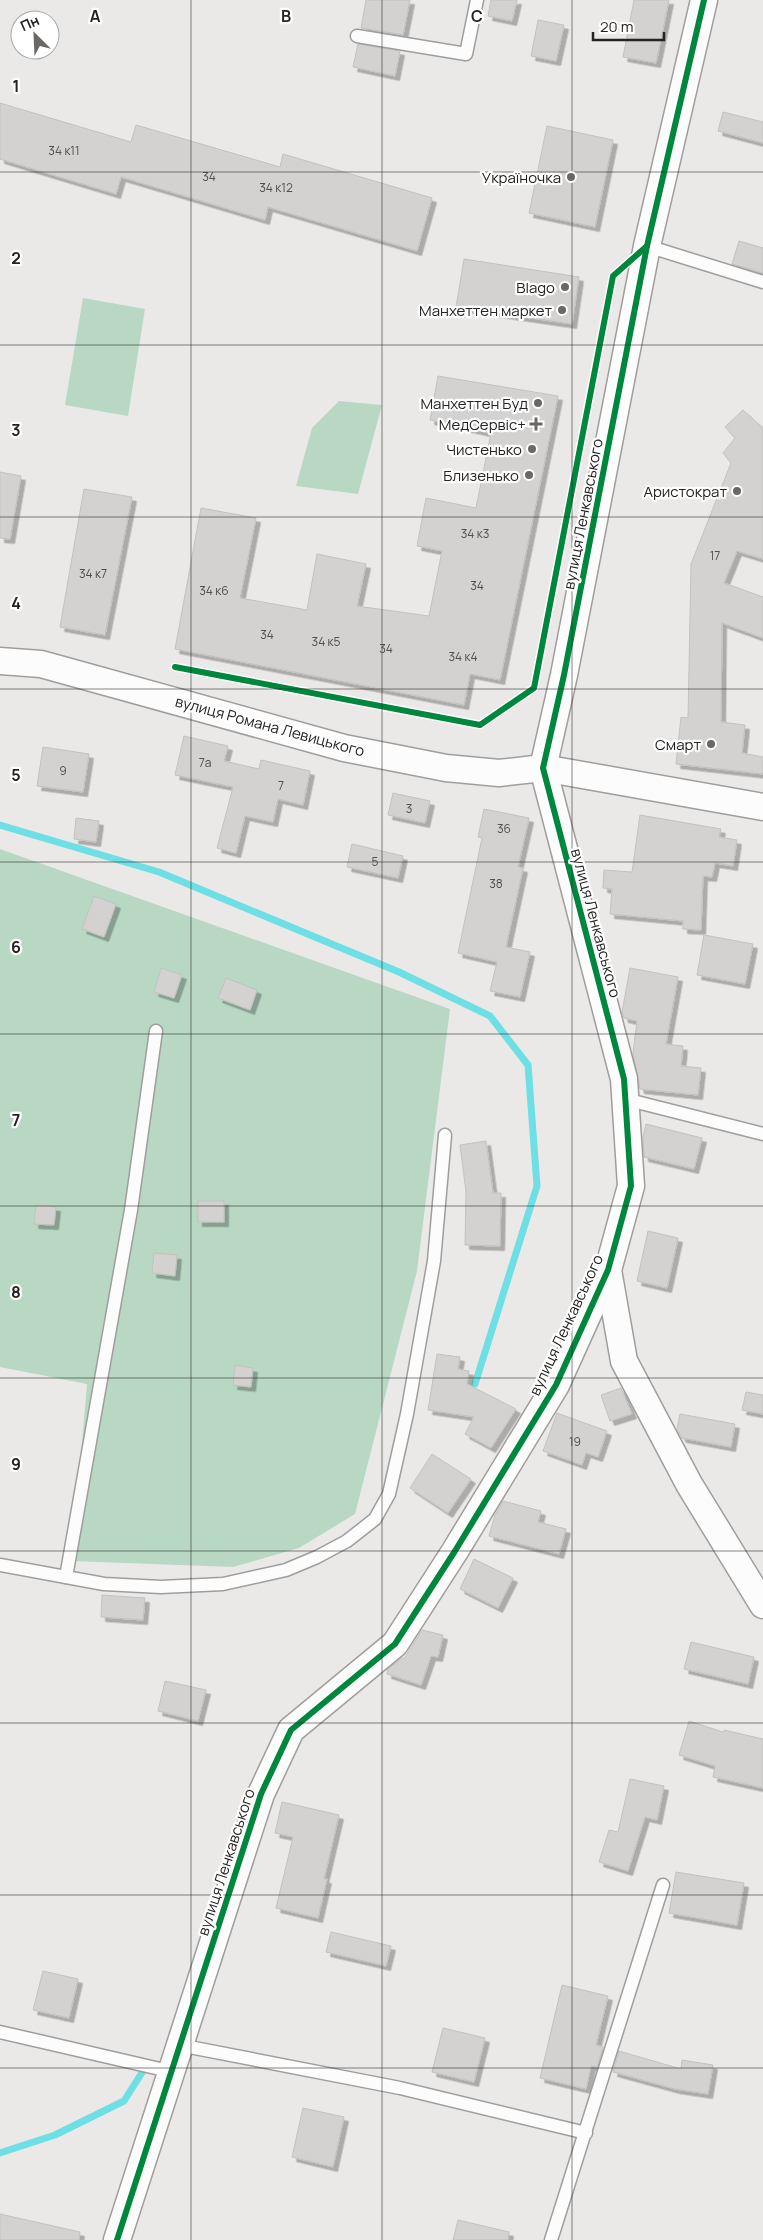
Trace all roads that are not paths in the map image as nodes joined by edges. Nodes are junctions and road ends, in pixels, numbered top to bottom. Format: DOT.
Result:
graph roads {
  1 [pos="477,0"];
  2 [pos="704,0"];
  3 [pos="357,36"];
  4 [pos="647,246"];
  5 [pos="763,282"];
  6 [pos="0,660"];
  7 [pos="543,768"];
  8 [pos="763,807"];
  9 [pos="156,1031"];
  10 [pos="625,1099"];
  11 [pos="763,1134"];
  12 [pos="446,1135"];
  13 [pos="608,1270"];
  14 [pos="0,1565"];
  15 [pos="66,1577"];
  16 [pos="763,1606"];
  17 [pos="663,1886"];
  18 [pos="0,2032"];
  19 [pos="179,2045"];
  20 [pos="173,2072"];
  21 [pos="586,2132"];
  22 [pos="117,2240"];
  23 [pos="551,2240"];
  1 -- 3 [label="lane"];
  2 -- 4 [label="street, вулиця Ленкавського"];
  4 -- 5 [label="lane"];
  4 -- 7 [label="street, вулиця Ленкавського"];
  6 -- 7 [label="street, вулиця Романа Левицького"];
  7 -- 8 [label="street, вулиця Романа Левицького"];
  7 -- 10 [label="street, вулиця Ленкавського"];
  9 -- 15 [label="lane"];
  10 -- 11 [label="lane"];
  10 -- 13 [label="street, вулиця Ленкавського"];
  12 -- 15 [label="lane"];
  13 -- 16 [label="street"];
  13 -- 19 [label="street, вулиця Ленкавського"];
  14 -- 15 [label="lane"];
  17 -- 21 [label="lane"];
  18 -- 20 [label="lane"];
  19 -- 20 [label="street, вулиця Ленкавського"];
  19 -- 21 [label="lane"];
  20 -- 22 [label="street, вулиця Ленкавського"];
  21 -- 23 [label="lane"];
}
